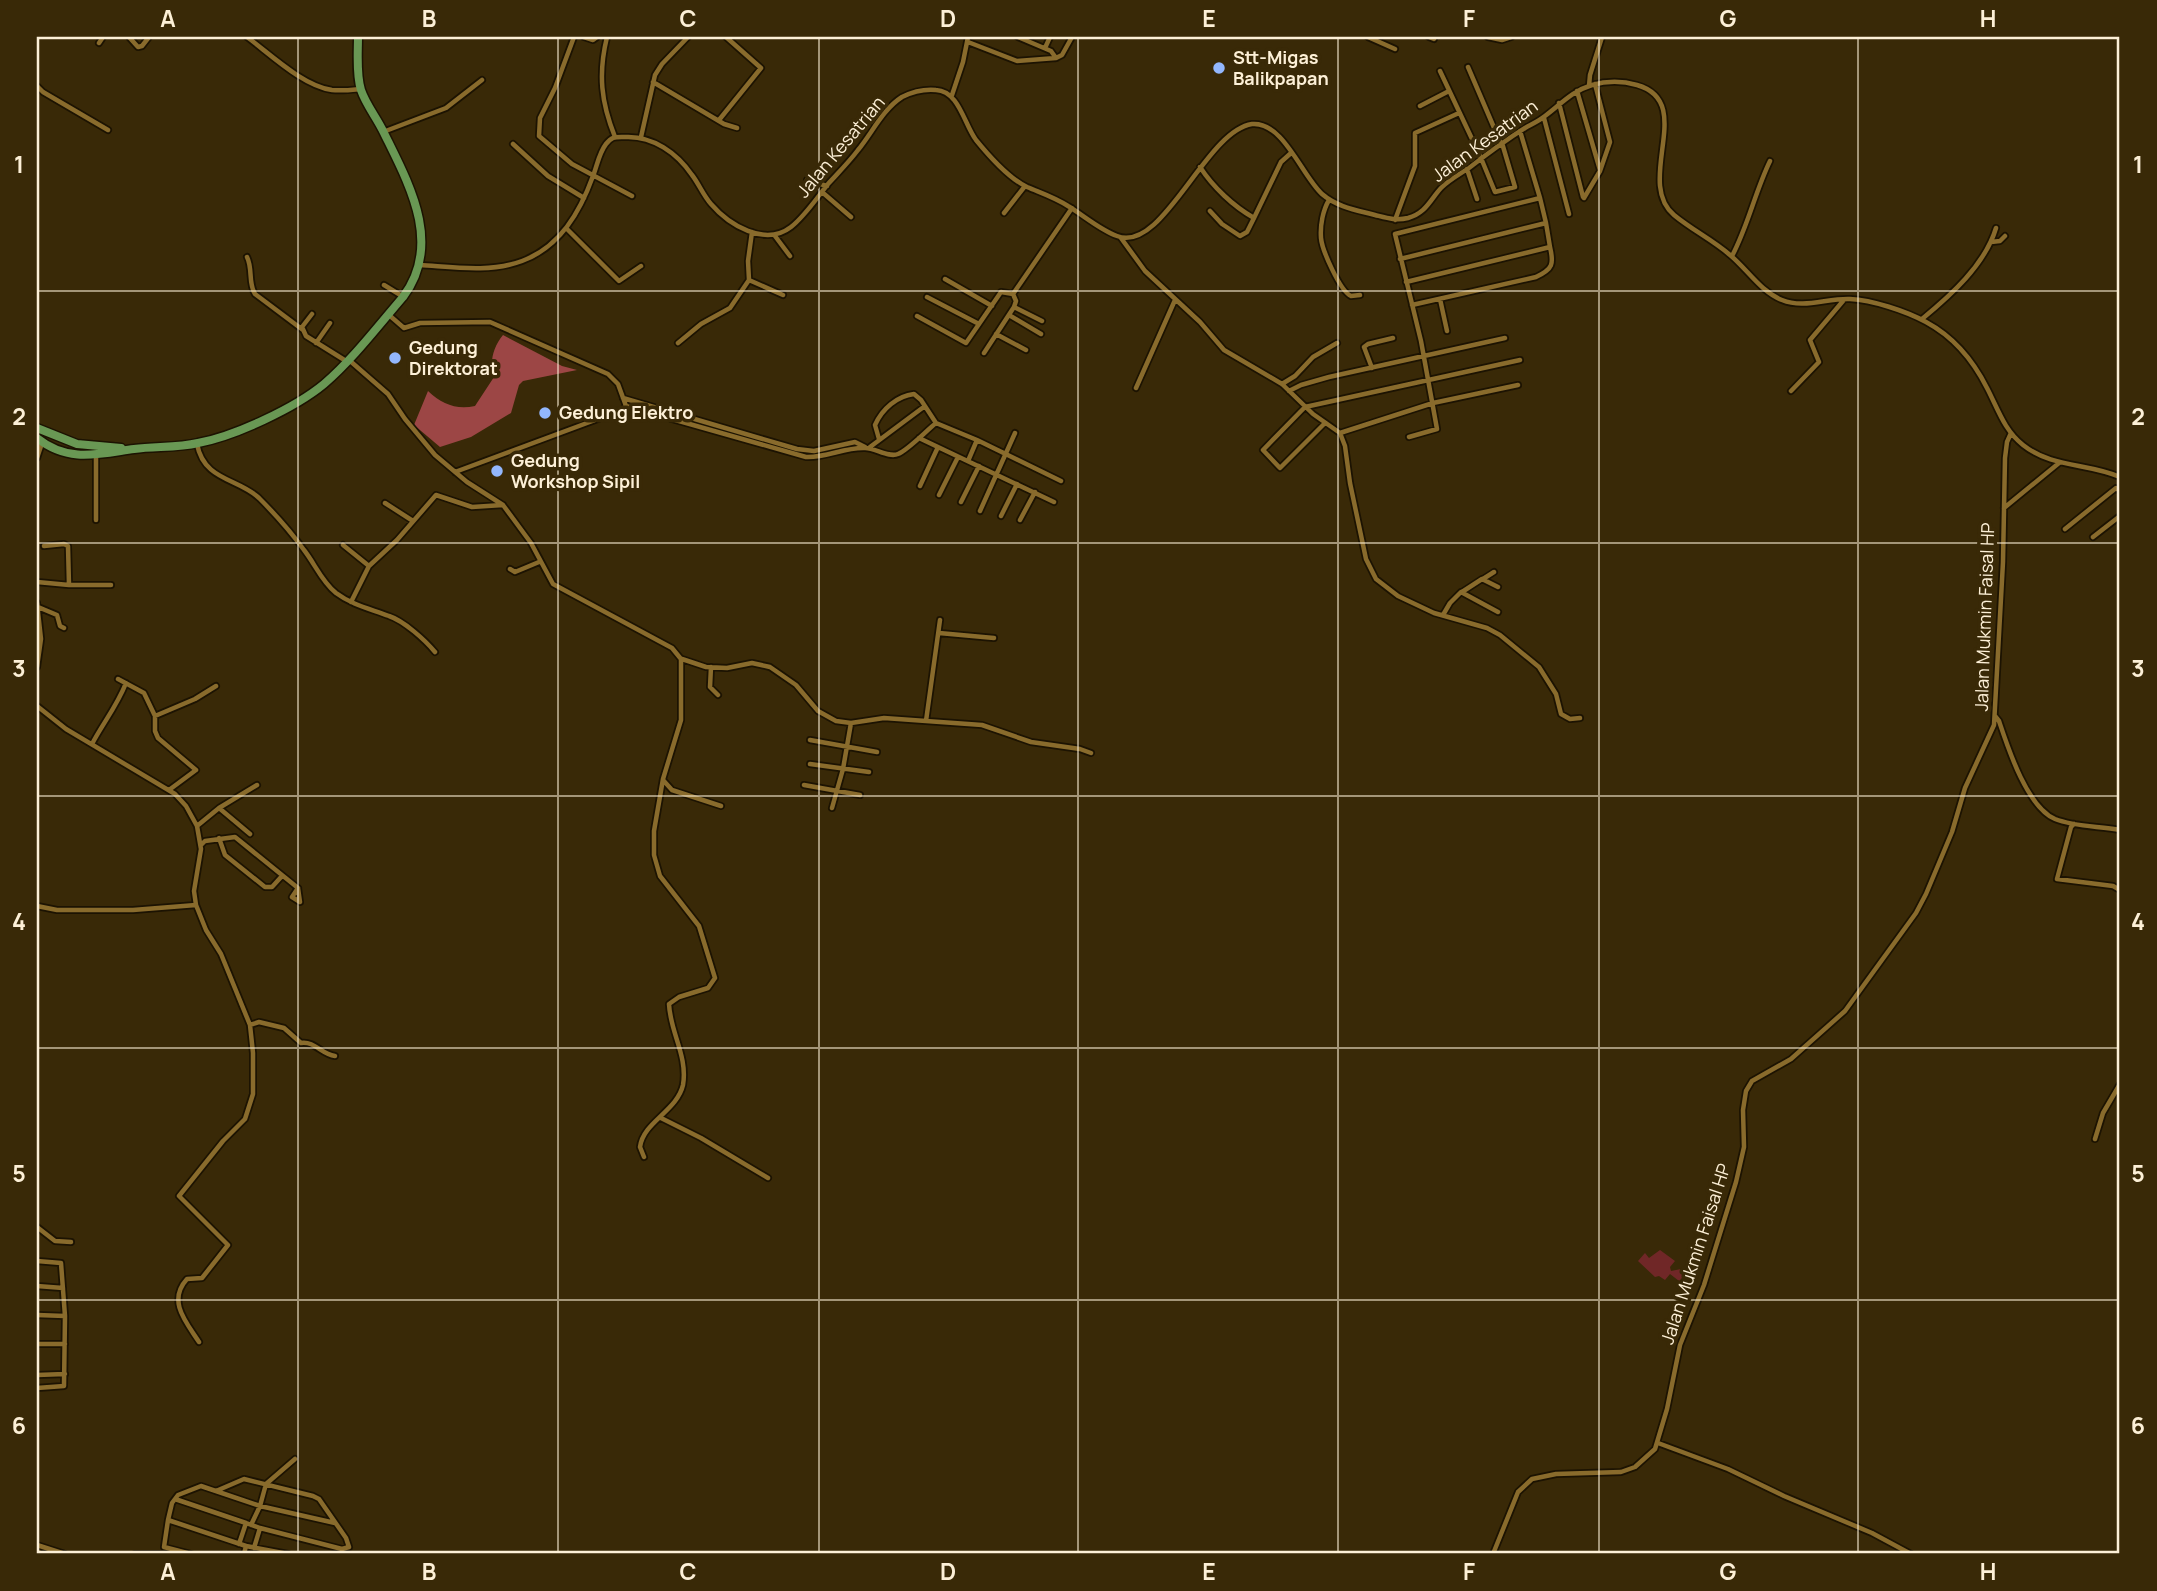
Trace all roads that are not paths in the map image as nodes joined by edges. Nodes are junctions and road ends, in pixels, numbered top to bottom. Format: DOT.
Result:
graph roads {
  1 [pos="103,37"];
  2 [pos="129,37"];
  3 [pos="149,37"];
  4 [pos="247,37"];
  5 [pos="358,37"];
  6 [pos="574,37"];
  7 [pos="584,37"];
  8 [pos="597,37"];
  9 [pos="607,37"];
  10 [pos="688,37"];
  11 [pos="726,37"];
  12 [pos="1020,37"];
  13 [pos="1049,37"];
  14 [pos="1072,37"];
  15 [pos="1368,37"];
  16 [pos="1488,37"];
  17 [pos="1511,37"];
  18 [pos="1602,37"];
  19 [pos="968,39"];
  20 [pos="99,43"];
  21 [pos="1045,48"];
  22 [pos="1395,48"];
  23 [pos="1056,58"];
  24 [pos="1468,68"];
  25 [pos="1440,71"];
  26 [pos="482,80"];
  27 [pos="653,82"];
  28 [pos="1595,84"];
  29 [pos="37,86"];
  30 [pos="1589,86"];
  31 [pos="360,89"];
  32 [pos="1449,91"];
  33 [pos="1577,91"];
  34 [pos="952,95"];
  35 [pos="1559,103"];
  36 [pos="1420,107"];
  37 [pos="1459,113"];
  38 [pos="1544,118"];
  39 [pos="719,120"];
  40 [pos="737,128"];
  41 [pos="108,130"];
  42 [pos="1521,131"];
  43 [pos="383,132"];
  44 [pos="615,137"];
  45 [pos="641,137"];
  46 [pos="1502,143"];
  47 [pos="513,144"];
  48 [pos="1292,153"];
  49 [pos="1481,158"];
  50 [pos="1770,161"];
  51 [pos="1200,167"];
  52 [pos="1467,169"];
  53 [pos="1600,171"];
  54 [pos="593,177"];
  55 [pos="807,180"];
  56 [pos="827,186"];
  57 [pos="1025,186"];
  58 [pos="822,192"];
  59 [pos="632,196"];
  60 [pos="584,198"];
  61 [pos="1540,198"];
  62 [pos="1477,199"];
  63 [pos="1329,200"];
  64 [pos="1072,208"];
  65 [pos="1210,211"];
  66 [pos="1004,213"];
  67 [pos="1569,214"];
  68 [pos="851,217"];
  69 [pos="1254,218"];
  70 [pos="1395,220"];
  71 [pos="1546,223"];
  72 [pos="1996,228"];
  73 [pos="567,229"];
  74 [pos="752,232"];
  75 [pos="775,236"];
  76 [pos="2005,236"];
  77 [pos="1120,237"];
  78 [pos="1992,242"];
  79 [pos="1550,247"];
  80 [pos="790,256"];
  81 [pos="1732,256"];
  82 [pos="247,257"];
  83 [pos="1400,259"];
  84 [pos="420,265"];
  85 [pos="640,266"];
  86 [pos="945,279"];
  87 [pos="749,280"];
  88 [pos="1406,282"];
  89 [pos="384,285"];
  90 [pos="1013,294"];
  91 [pos="783,295"];
  92 [pos="1360,295"];
  93 [pos="403,297"];
  94 [pos="927,297"];
  95 [pos="1440,299"];
  96 [pos="1175,300"];
  97 [pos="1843,300"];
  98 [pos="1412,305"];
  99 [pos="992,306"];
  100 [pos="1014,307"];
  101 [pos="312,314"];
  102 [pos="388,315"];
  103 [pos="1009,315"];
  104 [pos="918,316"];
  105 [pos="1922,319"];
  106 [pos="1042,321"];
  107 [pos="330,323"];
  108 [pos="979,324"];
  109 [pos="303,330"];
  110 [pos="1447,331"];
  111 [pos="996,334"];
  112 [pos="1041,334"];
  113 [pos="1394,338"];
  114 [pos="1505,338"];
  115 [pos="316,343"];
  116 [pos="678,343"];
  117 [pos="1337,343"];
  118 [pos="1026,351"];
  119 [pos="984,353"];
  120 [pos="1424,357"];
  121 [pos="348,360"];
  122 [pos="1520,360"];
  123 [pos="1372,368"];
  124 [pos="1428,379"];
  125 [pos="1282,384"];
  126 [pos="1518,385"];
  127 [pos="1136,388"];
  128 [pos="1289,391"];
  129 [pos="1791,391"];
  130 [pos="623,398"];
  131 [pos="1433,403"];
  132 [pos="626,406"];
  133 [pos="925,406"];
  134 [pos="1305,407"];
  135 [pos="936,423"];
  136 [pos="1325,423"];
  137 [pos="37,428"];
  138 [pos="1015,433"];
  139 [pos="1340,433"];
  140 [pos="2011,433"];
  141 [pos="918,437"];
  142 [pos="1409,437"];
  143 [pos="879,439"];
  144 [pos="40,440"];
  145 [pos="977,440"];
  146 [pos="197,443"];
  147 [pos="938,447"];
  148 [pos="868,448"];
  149 [pos="135,449"];
  150 [pos="1005,454"];
  151 [pos="96,456"];
  152 [pos="958,457"];
  153 [pos="37,458"];
  154 [pos="968,461"];
  155 [pos="2059,463"];
  156 [pos="979,466"];
  157 [pos="455,472"];
  158 [pos="997,474"];
  159 [pos="2120,477"];
  160 [pos="1060,481"];
  161 [pos="1017,484"];
  162 [pos="920,486"];
  163 [pos="2120,491"];
  164 [pos="1035,492"];
  165 [pos="939,495"];
  166 [pos="961,502"];
  167 [pos="1054,502"];
  168 [pos="385,503"];
  169 [pos="503,505"];
  170 [pos="2003,509"];
  171 [pos="980,511"];
  172 [pos="1001,516"];
  173 [pos="2120,516"];
  174 [pos="96,520"];
  175 [pos="1020,520"];
  176 [pos="413,521"];
  177 [pos="2065,529"];
  178 [pos="2093,537"];
  179 [pos="343,545"];
  180 [pos="44,546"];
  181 [pos="539,562"];
  182 [pos="369,566"];
  183 [pos="510,569"];
  184 [pos="1494,572"];
  185 [pos="1482,579"];
  186 [pos="37,582"];
  187 [pos="69,585"];
  188 [pos="111,585"];
  189 [pos="1498,587"];
  190 [pos="1461,592"];
  191 [pos="351,603"];
  192 [pos="37,605"];
  193 [pos="1497,612"];
  194 [pos="1443,615"];
  195 [pos="940,620"];
  196 [pos="64,628"];
  197 [pos="939,632"];
  198 [pos="994,638"];
  199 [pos="435,652"];
  200 [pos="681,659"];
  201 [pos="37,667"];
  202 [pos="711,667"];
  203 [pos="118,679"];
  204 [pos="126,683"];
  205 [pos="216,685"];
  206 [pos="718,695"];
  207 [pos="37,706"];
  208 [pos="1994,715"];
  209 [pos="155,716"];
  210 [pos="1580,718"];
  211 [pos="926,721"];
  212 [pos="851,723"];
  213 [pos="810,740"];
  214 [pos="92,744"];
  215 [pos="847,747"];
  216 [pos="877,752"];
  217 [pos="1091,753"];
  218 [pos="810,764"];
  219 [pos="844,769"];
  220 [pos="869,772"];
  221 [pos="663,779"];
  222 [pos="257,785"];
  223 [pos="804,785"];
  224 [pos="169,790"];
  225 [pos="839,790"];
  226 [pos="860,794"];
  227 [pos="721,806"];
  228 [pos="219,808"];
  229 [pos="832,808"];
  230 [pos="2075,824"];
  231 [pos="197,826"];
  232 [pos="2120,830"];
  233 [pos="250,834"];
  234 [pos="219,838"];
  235 [pos="201,845"];
  236 [pos="282,876"];
  237 [pos="298,888"];
  238 [pos="2120,890"];
  239 [pos="196,905"];
  240 [pos="37,906"];
  241 [pos="250,1025"];
  242 [pos="335,1056"];
  243 [pos="2120,1084"];
  244 [pos="661,1118"];
  245 [pos="2095,1139"];
  246 [pos="644,1157"];
  247 [pos="768,1178"];
  248 [pos="37,1227"];
  249 [pos="71,1242"];
  250 [pos="37,1261"];
  251 [pos="37,1286"];
  252 [pos="63,1288"];
  253 [pos="37,1315"];
  254 [pos="65,1316"];
  255 [pos="199,1342"];
  256 [pos="37,1344"];
  257 [pos="65,1344"];
  258 [pos="65,1374"];
  259 [pos="37,1375"];
  260 [pos="37,1388"];
  261 [pos="1658,1443"];
  262 [pos="296,1459"];
  263 [pos="265,1484"];
  264 [pos="216,1491"];
  265 [pos="174,1499"];
  266 [pos="260,1506"];
  267 [pos="168,1520"];
  268 [pos="335,1522"];
  269 [pos="248,1524"];
  270 [pos="260,1528"];
  271 [pos="239,1544"];
  272 [pos="37,1545"];
  273 [pos="246,1546"];
  274 [pos="254,1548"];
  275 [pos="37,1552"];
  276 [pos="43,1554"];
  277 [pos="65,1554"];
  278 [pos="135,1554"];
  279 [pos="161,1554"];
  280 [pos="191,1554"];
  281 [pos="244,1554"];
  282 [pos="288,1554"];
  283 [pos="1493,1554"];
  284 [pos="1911,1554"];
  1 -- 20 [label="street"];
  2 -- 3 [label="street"];
  4 -- 31 [label="street"];
  5 -- 31 [label="highway"];
  6 -- 54 [label="street"];
  7 -- 8 [label="street"];
  9 -- 44 [label="street"];
  10 -- 27 [label="street"];
  11 -- 39 [label="street"];
  12 -- 21 [label="street"];
  13 -- 21 [label="street"];
  14 -- 23 [label="street"];
  15 -- 22 [label="street"];
  16 -- 17 [label="street"];
  18 -- 30 [label="street"];
  19 -- 23 [label="street"];
  19 -- 34 [label="street"];
  21 -- 23 [label="street"];
  24 -- 46 [label="street"];
  25 -- 32 [label="street"];
  26 -- 43 [label="street"];
  27 -- 39 [label="street"];
  27 -- 45 [label="street"];
  28 -- 30 [label="street, Jalan Kesatrian"];
  28 -- 53 [label="street"];
  28 -- 81 [label="street, Jalan Kesatrian"];
  29 -- 41 [label="street"];
  30 -- 33 [label="street, Jalan Kesatrian"];
  31 -- 43 [label="highway"];
  32 -- 36 [label="street"];
  32 -- 37 [label="street"];
  33 -- 35 [label="street, Jalan Kesatrian"];
  33 -- 53 [label="street"];
  34 -- 56 [label="street, Jalan Kesatrian"];
  34 -- 57 [label="street"];
  35 -- 38 [label="street, Jalan Kesatrian"];
  35 -- 53 [label="street"];
  37 -- 49 [label="street"];
  37 -- 70 [label="street"];
  38 -- 42 [label="street, Jalan Kesatrian"];
  38 -- 67 [label="street"];
  39 -- 40 [label="street"];
  42 -- 46 [label="street, Jalan Kesatrian"];
  42 -- 61 [label="street"];
  43 -- 84 [label="highway"];
  44 -- 45 [label="street"];
  44 -- 54 [label="street"];
  45 -- 74 [label="street"];
  46 -- 49 [label="street, Jalan Kesatrian"];
  46 -- 49 [label="street"];
  47 -- 60 [label="street"];
  48 -- 51 [label="street"];
  48 -- 63 [label="street"];
  48 -- 69 [label="street"];
  49 -- 52 [label="street, Jalan Kesatrian"];
  50 -- 81 [label="street"];
  51 -- 69 [label="street"];
  51 -- 77 [label="street"];
  52 -- 62 [label="street"];
  52 -- 70 [label="street, Jalan Kesatrian"];
  54 -- 59 [label="street"];
  54 -- 60 [label="street"];
  55 -- 56 [label="street"];
  56 -- 58 [label="street, Jalan Kesatrian"];
  57 -- 64 [label="street"];
  57 -- 66 [label="street"];
  58 -- 68 [label="street"];
  58 -- 75 [label="street, Jalan Kesatrian"];
  60 -- 73 [label="street"];
  61 -- 71 [label="street"];
  61 -- 83 [label="street"];
  63 -- 70 [label="street"];
  63 -- 92 [label="street"];
  64 -- 77 [label="street"];
  64 -- 90 [label="street"];
  65 -- 69 [label="street"];
  71 -- 79 [label="street"];
  71 -- 83 [label="street"];
  72 -- 78 [label="street"];
  73 -- 84 [label="street"];
  73 -- 85 [label="street"];
  74 -- 75 [label="street"];
  74 -- 87 [label="street"];
  75 -- 80 [label="street"];
  76 -- 78 [label="street"];
  77 -- 96 [label="street"];
  78 -- 105 [label="street"];
  79 -- 88 [label="street"];
  79 -- 95 [label="street"];
  81 -- 97 [label="street, Jalan Kesatrian"];
  82 -- 109 [label="street"];
  83 -- 88 [label="street"];
  84 -- 93 [label="highway"];
  86 -- 99 [label="street"];
  87 -- 91 [label="street"];
  87 -- 116 [label="street"];
  88 -- 98 [label="street"];
  89 -- 93 [label="street"];
  90 -- 99 [label="street"];
  90 -- 100 [label="street"];
  93 -- 102 [label="highway"];
  94 -- 108 [label="street"];
  95 -- 98 [label="street"];
  95 -- 110 [label="street"];
  96 -- 125 [label="street"];
  96 -- 127 [label="street"];
  97 -- 105 [label="street, Jalan Kesatrian"];
  97 -- 129 [label="street"];
  98 -- 120 [label="street"];
  99 -- 108 [label="street"];
  100 -- 103 [label="street"];
  100 -- 106 [label="street"];
  101 -- 109 [label="street"];
  102 -- 121 [label="highway"];
  102 -- 130 [label="street"];
  103 -- 111 [label="street"];
  103 -- 112 [label="street"];
  104 -- 108 [label="street"];
  105 -- 140 [label="street, Jalan Kesatrian"];
  107 -- 115 [label="street"];
  109 -- 115 [label="street"];
  111 -- 118 [label="street"];
  111 -- 119 [label="street"];
  113 -- 123 [label="street"];
  114 -- 120 [label="street"];
  115 -- 121 [label="street"];
  117 -- 125 [label="street"];
  120 -- 123 [label="street"];
  120 -- 124 [label="street"];
  121 -- 146 [label="highway"];
  121 -- 157 [label="street"];
  122 -- 124 [label="street"];
  123 -- 128 [label="street"];
  124 -- 131 [label="street"];
  124 -- 134 [label="street"];
  125 -- 128 [label="street"];
  126 -- 131 [label="street"];
  128 -- 134 [label="street"];
  130 -- 132 [label="street"];
  130 -- 148 [label="street"];
  131 -- 139 [label="street"];
  131 -- 142 [label="street"];
  132 -- 148 [label="street"];
  132 -- 157 [label="street"];
  133 -- 135 [label="street"];
  133 -- 143 [label="street"];
  133 -- 143 [label="street"];
  134 -- 136 [label="street"];
  134 -- 136 [label="street"];
  135 -- 141 [label="street"];
  135 -- 145 [label="street"];
  136 -- 139 [label="street"];
  137 -- 149 [label="highway"];
  138 -- 150 [label="street"];
  139 -- 194 [label="street"];
  140 -- 155 [label="street"];
  140 -- 170 [label="street, Jalan Mukmin Faisal HP"];
  141 -- 147 [label="street"];
  141 -- 148 [label="street"];
  143 -- 148 [label="street"];
  144 -- 151 [label="highway"];
  144 -- 153 [label="street"];
  145 -- 150 [label="street"];
  145 -- 154 [label="street"];
  146 -- 149 [label="highway"];
  146 -- 191 [label="street"];
  147 -- 152 [label="street"];
  147 -- 162 [label="street"];
  149 -- 151 [label="highway"];
  150 -- 158 [label="street"];
  150 -- 160 [label="street"];
  151 -- 174 [label="street"];
  152 -- 154 [label="street"];
  152 -- 165 [label="street"];
  154 -- 156 [label="street"];
  155 -- 159 [label="street"];
  155 -- 170 [label="street"];
  156 -- 158 [label="street"];
  156 -- 166 [label="street"];
  157 -- 169 [label="street"];
  158 -- 161 [label="street"];
  158 -- 171 [label="street"];
  161 -- 164 [label="street"];
  161 -- 172 [label="street"];
  163 -- 177 [label="street"];
  164 -- 167 [label="street"];
  164 -- 175 [label="street"];
  168 -- 176 [label="street"];
  169 -- 176 [label="street"];
  169 -- 181 [label="street"];
  170 -- 208 [label="street, Jalan Mukmin Faisal HP"];
  173 -- 178 [label="street"];
  176 -- 182 [label="street"];
  179 -- 182 [label="street"];
  180 -- 187 [label="street"];
  181 -- 183 [label="street"];
  181 -- 200 [label="street"];
  182 -- 191 [label="street"];
  184 -- 185 [label="street"];
  185 -- 189 [label="street"];
  185 -- 190 [label="street"];
  186 -- 187 [label="street"];
  187 -- 188 [label="street"];
  190 -- 193 [label="street"];
  190 -- 194 [label="street"];
  191 -- 199 [label="street"];
  192 -- 196 [label="street"];
  192 -- 201 [label="street"];
  194 -- 210 [label="street"];
  195 -- 197 [label="street"];
  197 -- 198 [label="street"];
  197 -- 211 [label="street"];
  200 -- 202 [label="street"];
  200 -- 221 [label="street"];
  202 -- 206 [label="street"];
  202 -- 212 [label="street"];
  203 -- 204 [label="street"];
  204 -- 209 [label="street"];
  204 -- 214 [label="street"];
  205 -- 209 [label="street"];
  207 -- 214 [label="street"];
  208 -- 230 [label="street"];
  208 -- 261 [label="street, Jalan Mukmin Faisal HP"];
  209 -- 224 [label="street"];
  211 -- 212 [label="street"];
  211 -- 217 [label="street"];
  212 -- 215 [label="street"];
  213 -- 215 [label="street"];
  214 -- 224 [label="street"];
  215 -- 216 [label="street"];
  215 -- 219 [label="street"];
  218 -- 219 [label="street"];
  219 -- 220 [label="street"];
  219 -- 225 [label="street"];
  221 -- 227 [label="street"];
  221 -- 244 [label="street"];
  222 -- 228 [label="street"];
  223 -- 225 [label="street"];
  224 -- 231 [label="street"];
  225 -- 226 [label="street"];
  225 -- 229 [label="street"];
  228 -- 231 [label="street"];
  228 -- 233 [label="street"];
  230 -- 232 [label="street"];
  230 -- 238 [label="street"];
  231 -- 235 [label="street"];
  234 -- 235 [label="street"];
  234 -- 236 [label="street"];
  234 -- 236 [label="street"];
  235 -- 239 [label="street"];
  236 -- 237 [label="street"];
  239 -- 240 [label="street"];
  239 -- 241 [label="street"];
  241 -- 242 [label="street"];
  241 -- 255 [label="street"];
  243 -- 245 [label="street"];
  244 -- 246 [label="street"];
  244 -- 247 [label="street"];
  248 -- 249 [label="street"];
  250 -- 252 [label="street"];
  251 -- 252 [label="street"];
  252 -- 254 [label="street"];
  253 -- 254 [label="street"];
  254 -- 257 [label="street"];
  256 -- 257 [label="street"];
  257 -- 258 [label="street"];
  258 -- 259 [label="street"];
  258 -- 260 [label="street"];
  261 -- 283 [label="street"];
  261 -- 284 [label="street"];
  262 -- 263 [label="street"];
  263 -- 264 [label="street"];
  263 -- 266 [label="street"];
  263 -- 268 [label="street"];
  264 -- 265 [label="street"];
  264 -- 266 [label="street"];
  265 -- 267 [label="street"];
  265 -- 269 [label="street"];
  266 -- 268 [label="street"];
  266 -- 269 [label="street"];
  267 -- 271 [label="street"];
  267 -- 280 [label="street"];
  268 -- 270 [label="street"];
  269 -- 270 [label="street"];
  269 -- 271 [label="street"];
  270 -- 274 [label="street"];
  271 -- 273 [label="street"];
  272 -- 277 [label="street"];
  273 -- 274 [label="street"];
  273 -- 281 [label="street"];
  274 -- 282 [label="street"];
  275 -- 276 [label="street"];
  278 -- 279 [label="street"];
}
